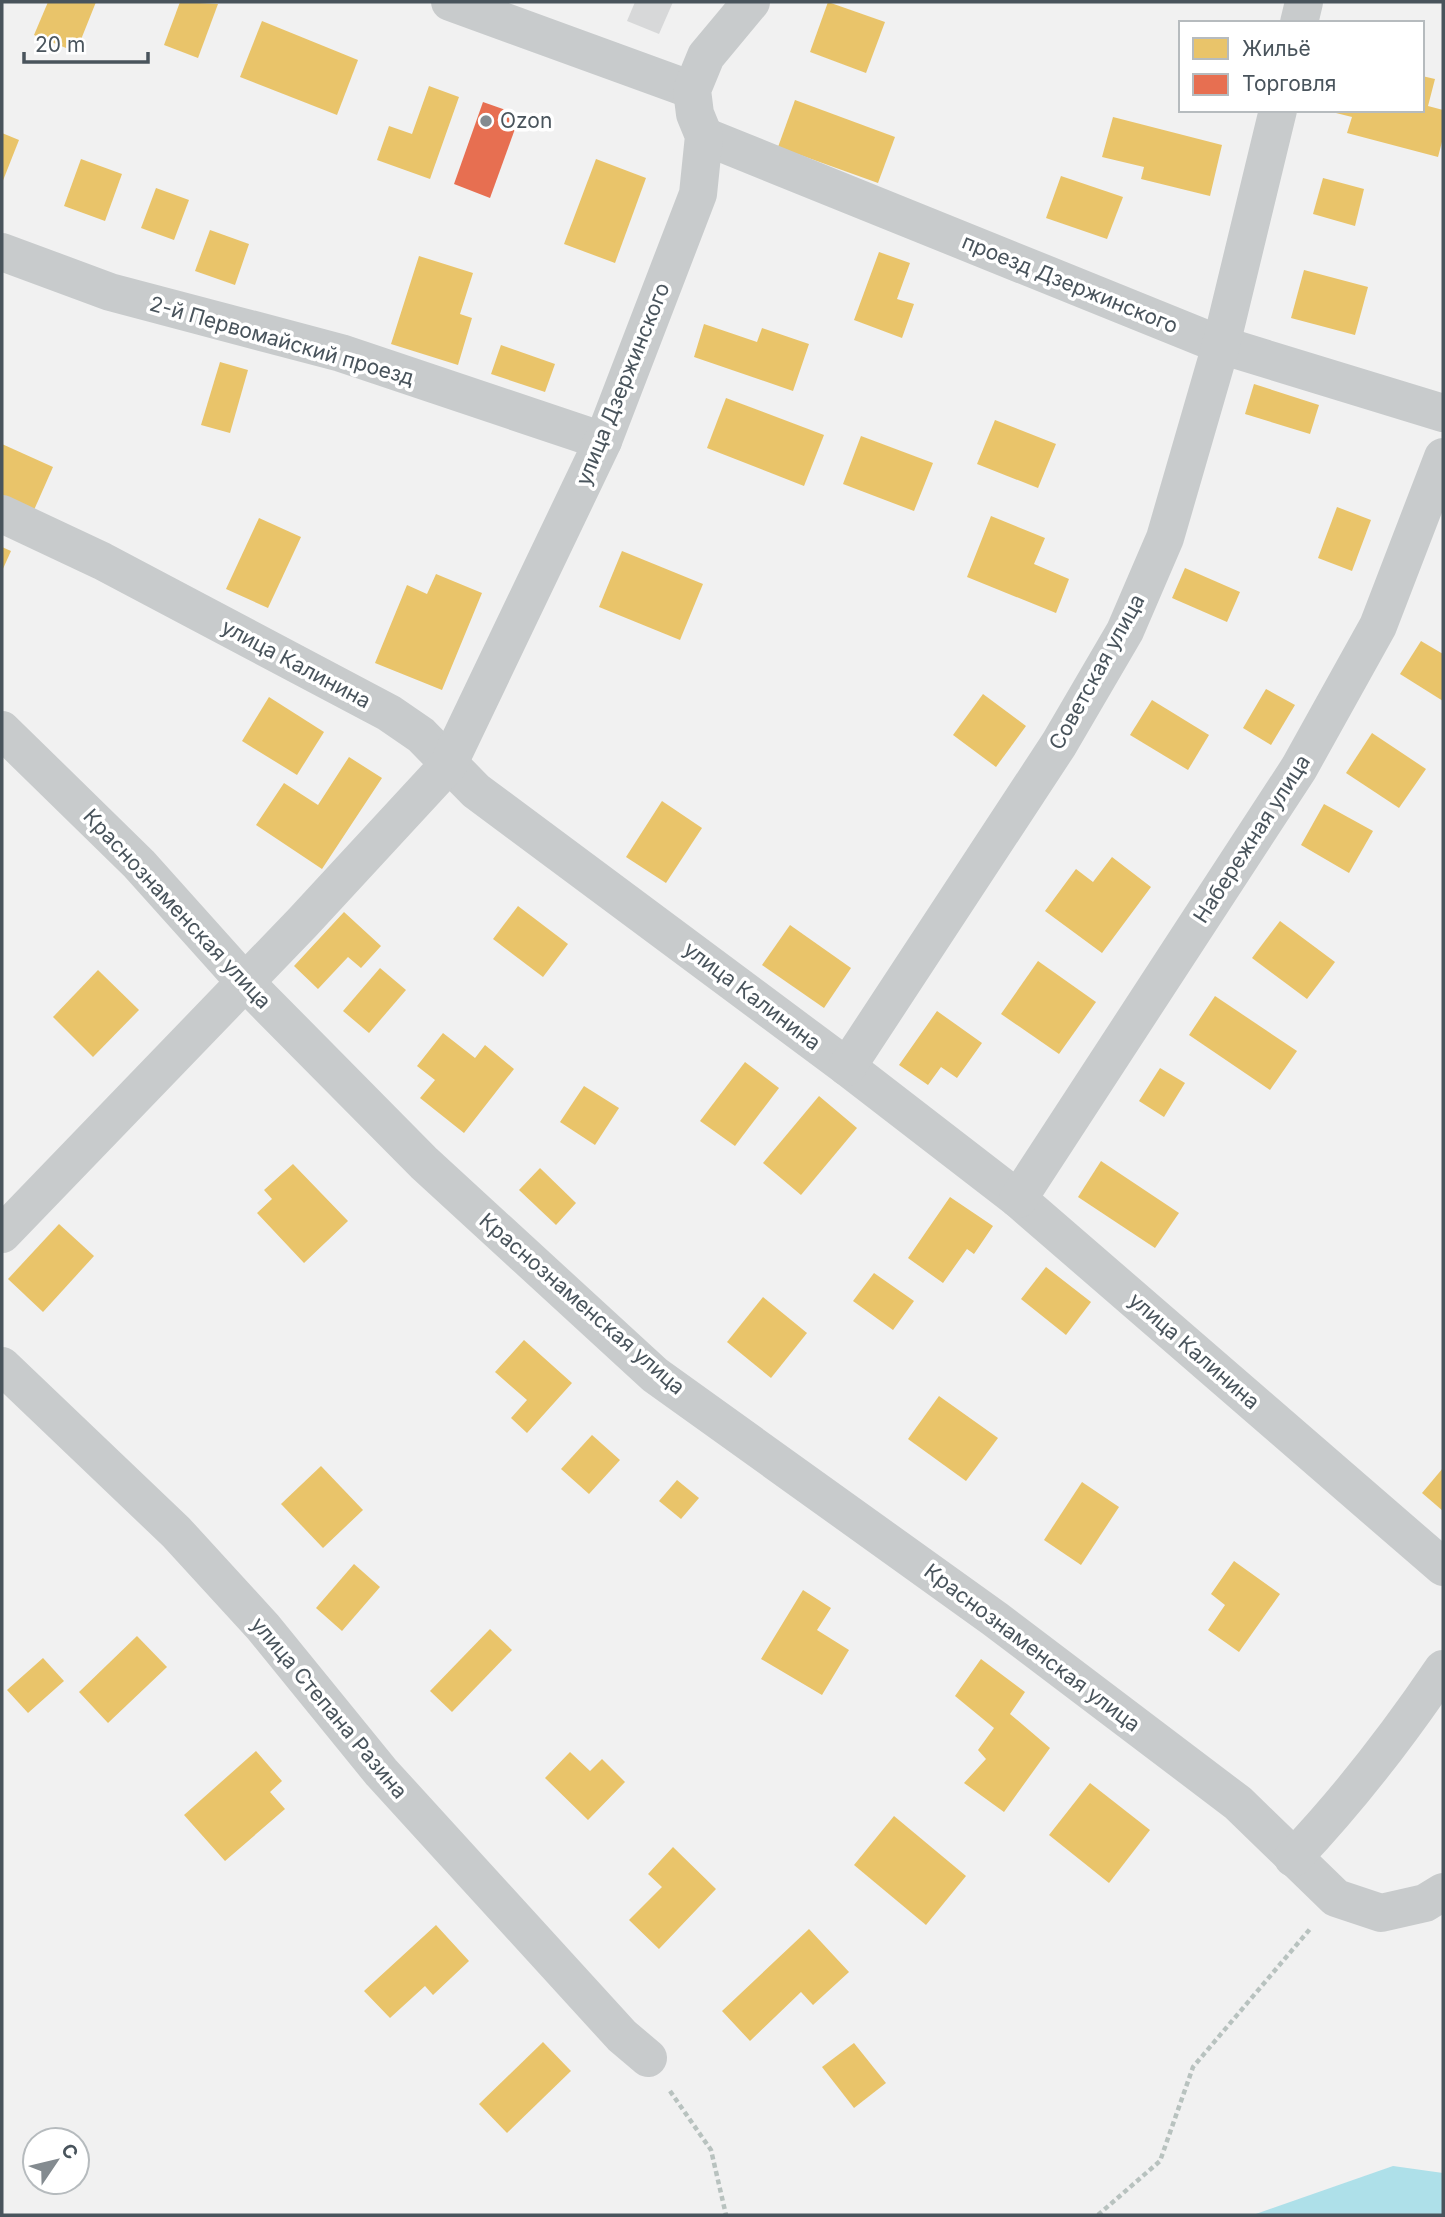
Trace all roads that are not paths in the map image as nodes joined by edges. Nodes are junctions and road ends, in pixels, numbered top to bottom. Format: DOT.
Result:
graph roads {
  1 [pos="450,2"];
  2 [pos="751,2"];
  3 [pos="1304,2"];
  4 [pos="1299,21"];
  5 [pos="692,90"];
  6 [pos="1278,112"];
  7 [pos="704,136"];
  8 [pos="2,252"];
  9 [pos="1221,345"];
  10 [pos="1443,413"];
  11 [pos="603,441"];
  12 [pos="1443,457"];
  13 [pos="2,514"];
  14 [pos="2,730"];
  15 [pos="449,765"];
  16 [pos="244,981"];
  17 [pos="847,1067"];
  18 [pos="1018,1199"];
  19 [pos="2,1234"];
  20 [pos="2,1366"];
  21 [pos="1443,1567"];
  22 [pos="1443,1669"];
  23 [pos="1293,1858"];
  24 [pos="1443,1892"];
  25 [pos="648,2058"];
  1 -- 5 [label="street"];
  2 -- 5 [label="street"];
  3 -- 4 [label="street"];
  5 -- 7 [label="street, улица Дзержинского"];
  6 -- 9 [label="street, Советская улица"];
  7 -- 9 [label="street, проезд Дзержинского"];
  7 -- 11 [label="street, улица Дзержинского"];
  8 -- 11 [label="street, 2-й Первомайский проезд"];
  9 -- 10 [label="street, проезд Дзержинского"];
  9 -- 17 [label="street, Советская улица"];
  11 -- 15 [label="street, улица Дзержинского"];
  12 -- 18 [label="street, Набережная улица"];
  13 -- 15 [label="street, улица Калинина"];
  14 -- 16 [label="street, Краснознаменская улица"];
  15 -- 16 [label="street, улица Дзержинского"];
  15 -- 17 [label="street, улица Калинина"];
  16 -- 19 [label="street, улица Дзержинского"];
  16 -- 23 [label="street, Краснознаменская улица"];
  17 -- 18 [label="street, улица Калинина"];
  18 -- 21 [label="street, улица Калинина"];
  20 -- 25 [label="street, улица Степана Разина"];
  22 -- 23 [label="street"];
  23 -- 24 [label="street, Краснознаменская улица"];
}
